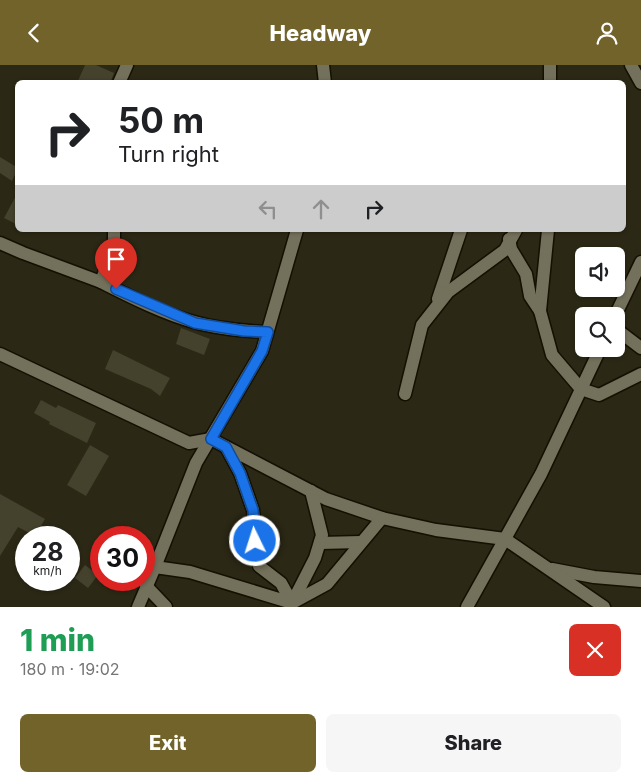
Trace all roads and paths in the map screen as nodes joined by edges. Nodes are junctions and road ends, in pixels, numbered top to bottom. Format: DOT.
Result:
graph roads {
  1 [pos="127,65"];
  2 [pos="323,65"];
  3 [pos="550,65"];
  4 [pos="631,65"];
  5 [pos="120,80"];
  6 [pos="326,80"];
  7 [pos="550,80"];
  8 [pos="641,83"];
  9 [pos="114,232"];
  10 [pos="296,232"];
  11 [pos="460,232"];
  12 [pos="548,232"];
  13 [pos="508,236"];
  14 [pos="0,243"];
  15 [pos="641,262"];
  16 [pos="101,283"];
  17 [pos="619,307"];
  18 [pos="434,310"];
  19 [pos="540,311"];
  20 [pos="268,332"];
  21 [pos="625,336"];
  22 [pos="641,348"];
  23 [pos="0,354"];
  24 [pos="596,357"];
  25 [pos="641,374"];
  26 [pos="581,389"];
  27 [pos="405,394"];
  28 [pos="211,439"];
  29 [pos="226,447"];
  30 [pos="311,491"];
  31 [pos="382,518"];
  32 [pos="505,539"];
  33 [pos="361,542"];
  34 [pos="320,543"];
  35 [pos="155,567"];
  36 [pos="546,567"];
  37 [pos="641,581"];
  38 [pos="144,591"];
  39 [pos="151,591"];
  40 [pos="291,605"];
  41 [pos="138,607"];
  42 [pos="166,607"];
  43 [pos="274,607"];
  44 [pos="467,607"];
  45 [pos="604,607"];
  1 -- 5 [label="street"];
  2 -- 6 [label="street"];
  3 -- 7 [label="street"];
  4 -- 8 [label="street"];
  9 -- 16 [label="street"];
  10 -- 20 [label="street"];
  11 -- 18 [label="street"];
  12 -- 19 [label="street"];
  13 -- 18 [label="street"];
  13 -- 19 [label="street"];
  14 -- 16 [label="street"];
  15 -- 17 [label="street"];
  16 -- 20 [label="street"];
  18 -- 27 [label="street"];
  19 -- 26 [label="street"];
  20 -- 28 [label="street"];
  21 -- 22 [label="street"];
  23 -- 28 [label="street"];
  24 -- 26 [label="street"];
  25 -- 26 [label="street"];
  26 -- 32 [label="street"];
  28 -- 29 [label="street"];
  28 -- 35 [label="street"];
  29 -- 30 [label="street"];
  29 -- 40 [label="street"];
  30 -- 31 [label="street"];
  30 -- 34 [label="street"];
  31 -- 32 [label="street"];
  31 -- 33 [label="street"];
  32 -- 36 [label="street"];
  32 -- 44 [label="street"];
  33 -- 34 [label="street"];
  33 -- 40 [label="street"];
  34 -- 40 [label="street"];
  35 -- 40 [label="street"];
  36 -- 37 [label="street"];
  36 -- 45 [label="street"];
  38 -- 41 [label="street"];
  39 -- 42 [label="street"];
  40 -- 43 [label="street"];
}
